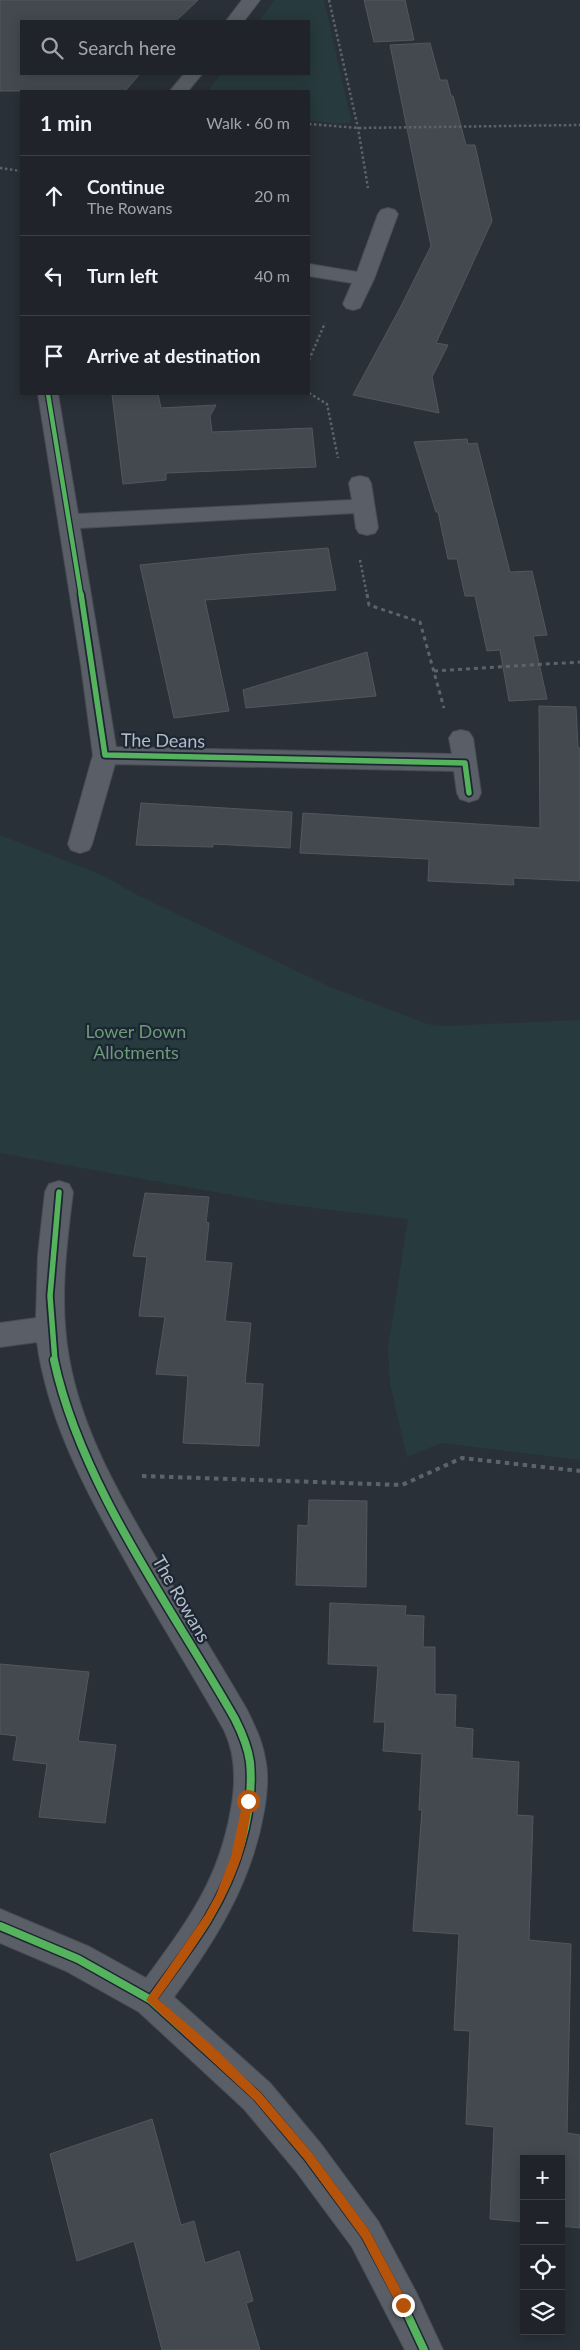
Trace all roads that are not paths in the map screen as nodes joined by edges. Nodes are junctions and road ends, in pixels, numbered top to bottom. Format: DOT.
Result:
graph roads {
  1 [pos="250,0"];
  2 [pos="236,20"];
  3 [pos="192,75"];
  4 [pos="180,90"];
  5 [pos="388,214"];
  6 [pos="310,270"];
  7 [pos="364,279"];
  8 [pos="353,304"];
  9 [pos="48,395"];
  10 [pos="360,484"];
  11 [pos="364,506"];
  12 [pos="70,521"];
  13 [pos="368,528"];
  14 [pos="461,738"];
  15 [pos="105,755"];
  16 [pos="465,763"];
  17 [pos="469,793"];
  18 [pos="80,844"];
  19 [pos="59,1192"];
  20 [pos="51,1328"];
  21 [pos="0,1335"];
  22 [pos="0,1926"];
  23 [pos="151,2000"];
  24 [pos="424,2350"];
  1 -- 2 [label="street"];
  3 -- 4 [label="street"];
  5 -- 7 [label="street"];
  6 -- 7 [label="street"];
  7 -- 8 [label="street"];
  9 -- 12 [label="street, The Deans"];
  10 -- 11 [label="street"];
  11 -- 12 [label="street"];
  11 -- 13 [label="street"];
  12 -- 15 [label="street, The Deans"];
  14 -- 16 [label="street"];
  15 -- 16 [label="street, The Deans"];
  15 -- 18 [label="street, The Deans"];
  16 -- 17 [label="street"];
  19 -- 20 [label="street, The Rowans"];
  20 -- 21 [label="street"];
  20 -- 23 [label="street, The Rowans"];
  22 -- 23 [label="street"];
  23 -- 24 [label="street"];
}
